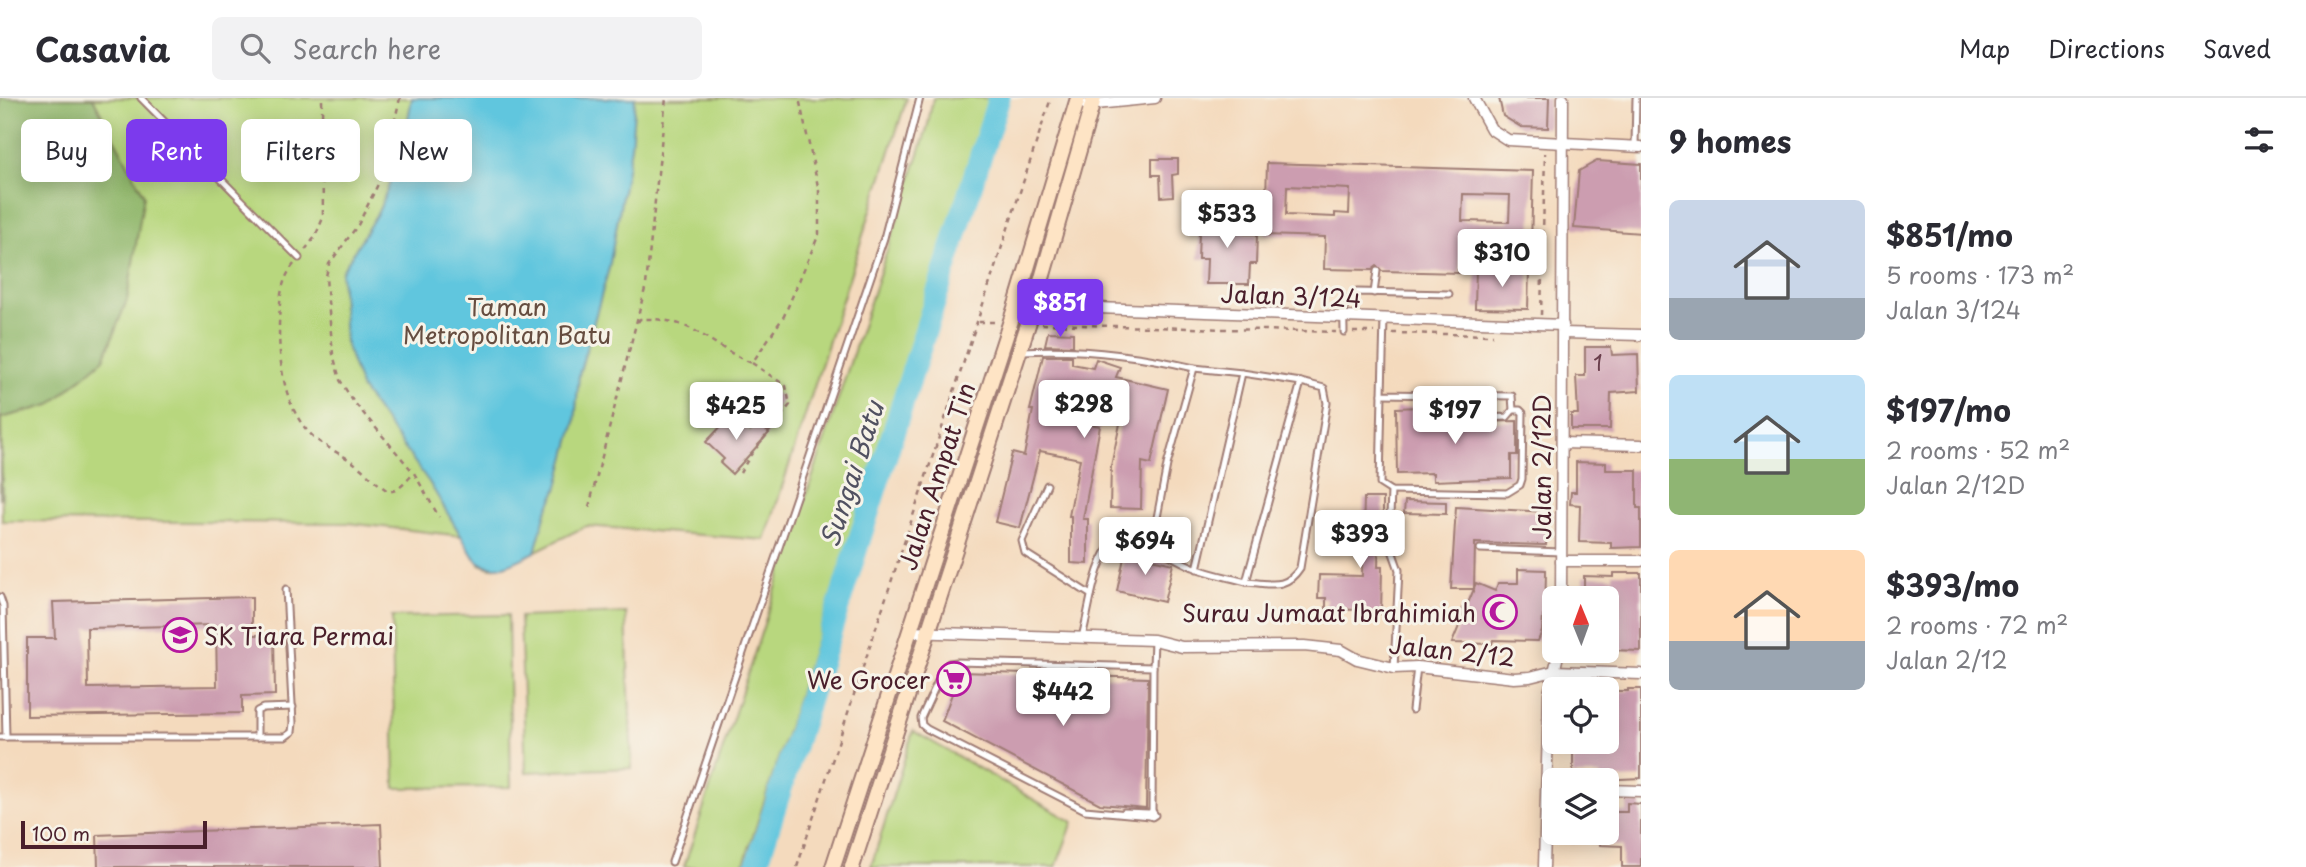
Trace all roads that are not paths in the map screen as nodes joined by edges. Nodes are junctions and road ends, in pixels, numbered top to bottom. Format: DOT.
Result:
graph roads {
  1 [pos="141,98"];
  2 [pos="920,98"];
  3 [pos="1155,98"];
  4 [pos="1474,98"];
  5 [pos="1563,98"];
  6 [pos="1636,98"];
  7 [pos="1077,101"];
  8 [pos="1093,101"];
  9 [pos="1562,143"];
  10 [pos="1638,146"];
  11 [pos="299,258"];
  12 [pos="1377,271"];
  13 [pos="1374,293"];
  14 [pos="1449,294"];
  15 [pos="1016,305"];
  16 [pos="1034,306"];
  17 [pos="1344,318"];
  18 [pos="1384,319"];
  19 [pos="1563,331"];
  20 [pos="1343,332"];
  21 [pos="1641,335"];
  22 [pos="1020,351"];
  23 [pos="1194,368"];
  24 [pos="1242,373"];
  25 [pos="1301,382"];
  26 [pos="1382,394"];
  27 [pos="1513,410"];
  28 [pos="1485,418"];
  29 [pos="1562,443"];
  30 [pos="1641,445"];
  31 [pos="1047,485"];
  32 [pos="1391,491"];
  33 [pos="1152,544"];
  34 [pos="1479,549"];
  35 [pos="1561,556"];
  36 [pos="1641,561"];
  37 [pos="1197,569"];
  38 [pos="1246,582"];
  39 [pos="1560,586"];
  40 [pos="286,589"];
  41 [pos="1091,595"];
  42 [pos="0,597"];
  43 [pos="909,632"];
  44 [pos="926,634"];
  45 [pos="1082,638"];
  46 [pos="1154,640"];
  47 [pos="1556,663"];
  48 [pos="1153,667"];
  49 [pos="1418,667"];
  50 [pos="1394,668"];
  51 [pos="1554,671"];
  52 [pos="1641,674"];
  53 [pos="293,707"];
  54 [pos="1412,710"];
  55 [pos="3,737"];
  56 [pos="257,737"];
  57 [pos="1550,768"];
  58 [pos="1619,790"];
  59 [pos="1641,791"];
  60 [pos="1546,845"];
  61 [pos="672,862"];
  62 [pos="833,867"];
  63 [pos="852,867"];
  64 [pos="1544,867"];
  1 -- 11 [label="lane"];
  2 -- 61 [label="lane"];
  3 -- 8 [label="street"];
  4 -- 9 [label="street"];
  5 -- 9 [label="street, Jalan 2/12D"];
  6 -- 10 [label="lane"];
  7 -- 8 [label="street"];
  7 -- 15 [label="street, Jalan Ampat Tin"];
  8 -- 16 [label="street, Jalan Ampat Tin"];
  9 -- 10 [label="street"];
  9 -- 19 [label="street, Jalan 2/12D"];
  12 -- 13 [label="lane"];
  13 -- 14 [label="lane"];
  13 -- 17 [label="lane"];
  15 -- 16 [label="street, Jalan 3/124"];
  15 -- 43 [label="street, Jalan Ampat Tin"];
  16 -- 17 [label="street, Jalan 3/124"];
  16 -- 22 [label="street, Jalan Ampat Tin"];
  17 -- 18 [label="street, Jalan 3/124"];
  17 -- 20 [label="lane"];
  18 -- 19 [label="street, Jalan 3/124"];
  18 -- 26 [label="lane"];
  19 -- 21 [label="street, Jalan 3/124"];
  19 -- 29 [label="street, Jalan 2/12D"];
  22 -- 23 [label="lane"];
  22 -- 44 [label="street, Jalan Ampat Tin"];
  23 -- 24 [label="lane"];
  23 -- 33 [label="lane"];
  24 -- 25 [label="lane"];
  24 -- 37 [label="lane"];
  25 -- 38 [label="lane"];
  25 -- 38 [label="lane"];
  26 -- 27 [label="lane"];
  26 -- 32 [label="lane"];
  27 -- 28 [label="lane"];
  27 -- 32 [label="lane"];
  29 -- 30 [label="street"];
  29 -- 35 [label="street, Jalan 2/12D"];
  31 -- 41 [label="lane"];
  32 -- 50 [label="lane"];
  33 -- 37 [label="lane"];
  33 -- 41 [label="lane"];
  34 -- 35 [label="lane"];
  35 -- 36 [label="street"];
  35 -- 39 [label="street, Jalan 2/12D"];
  37 -- 38 [label="lane"];
  40 -- 53 [label="lane"];
  41 -- 45 [label="lane"];
  42 -- 55 [label="lane"];
  43 -- 44 [label="street, Jalan 2/12"];
  43 -- 62 [label="street, Jalan Ampat Tin"];
  44 -- 45 [label="street, Jalan 2/12"];
  44 -- 63 [label="street, Jalan Ampat Tin"];
  45 -- 46 [label="street, Jalan 2/12"];
  46 -- 48 [label="lane"];
  46 -- 50 [label="street, Jalan 2/12"];
  47 -- 51 [label="street"];
  48 -- 48 [label="lane"];
  49 -- 50 [label="street, Jalan 2/12"];
  49 -- 51 [label="street, Jalan 2/12"];
  49 -- 54 [label="lane"];
  51 -- 52 [label="street, Jalan 2/12"];
  51 -- 57 [label="street"];
  53 -- 56 [label="lane"];
  53 -- 56 [label="lane"];
  55 -- 56 [label="lane"];
  58 -- 59 [label="street"];
  60 -- 64 [label="street"];
}
